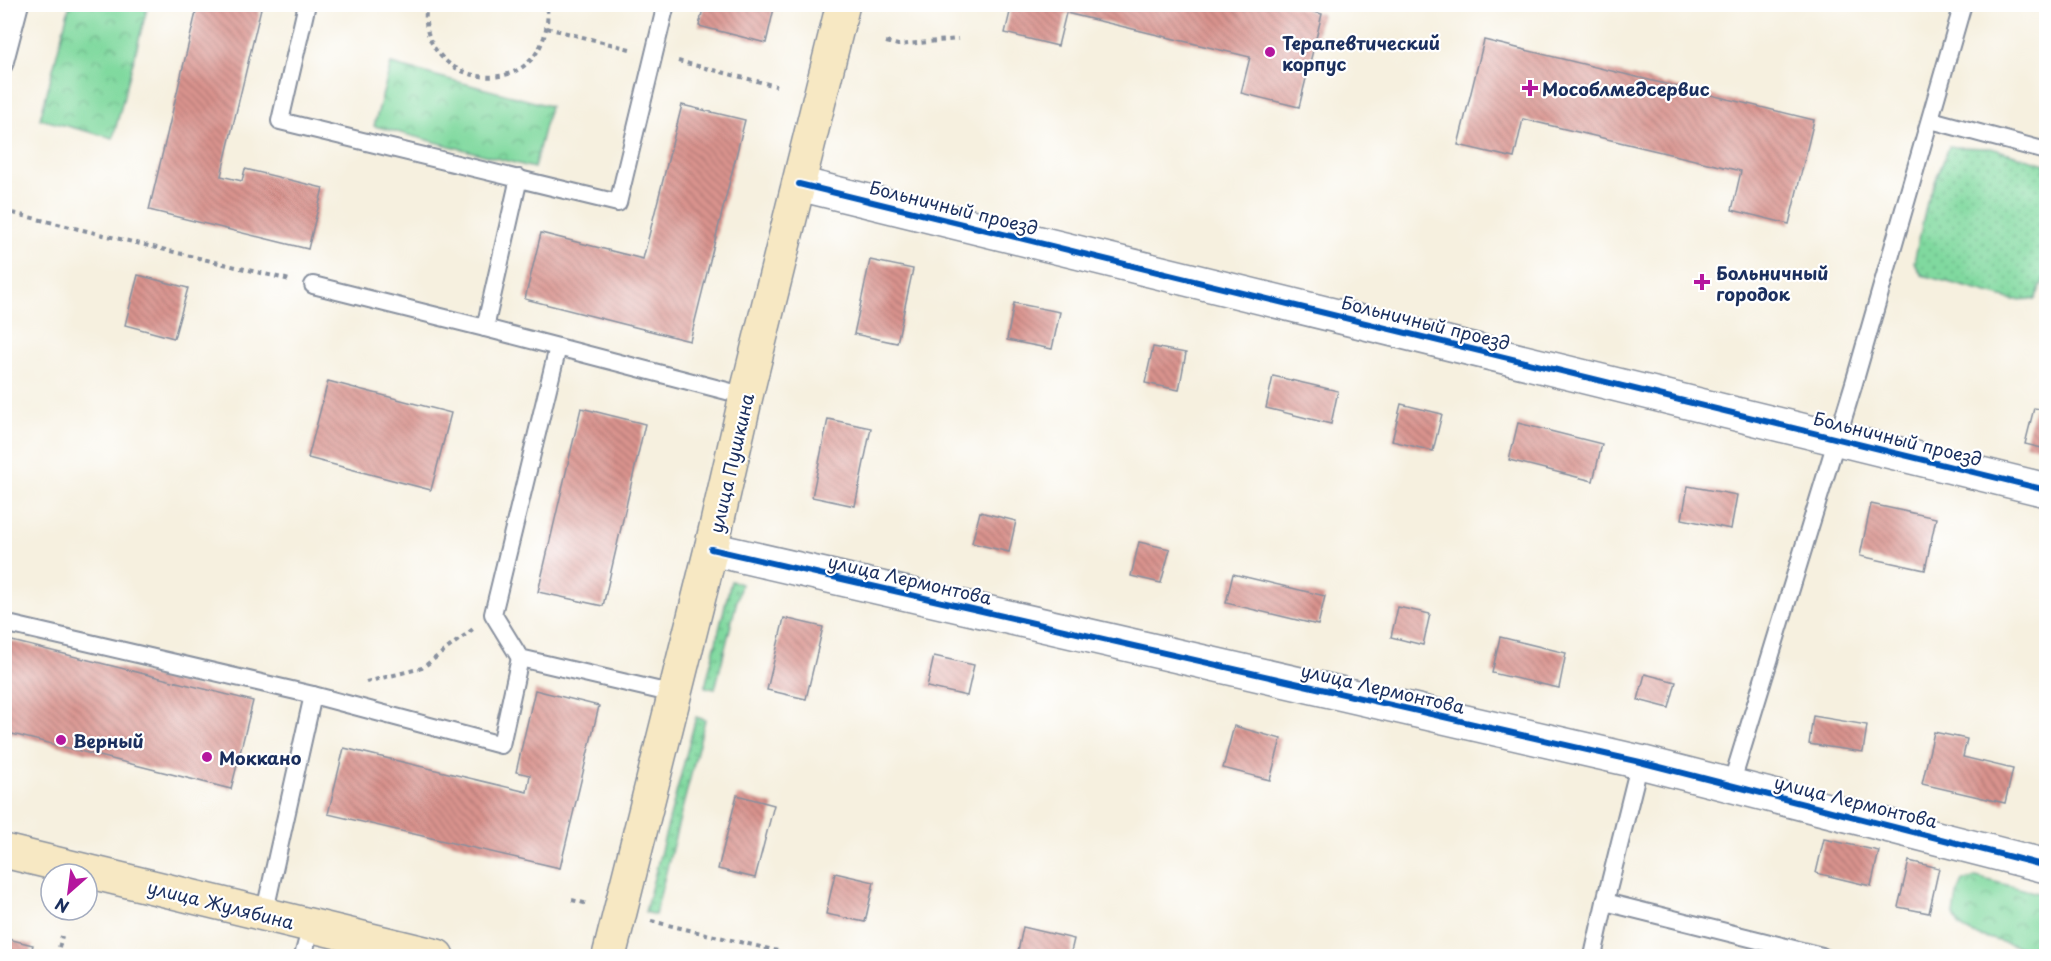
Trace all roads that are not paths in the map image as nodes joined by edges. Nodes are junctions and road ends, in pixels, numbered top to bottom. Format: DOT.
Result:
graph roads {
  1 [pos="20,4"];
  2 [pos="307,4"];
  3 [pos="666,4"];
  4 [pos="843,4"];
  5 [pos="1963,4"];
  6 [pos="4,65"];
  7 [pos="1931,120"];
  8 [pos="2046,151"];
  9 [pos="519,178"];
  10 [pos="799,184"];
  11 [pos="313,285"];
  12 [pos="485,328"];
  13 [pos="558,347"];
  14 [pos="746,396"];
  15 [pos="1836,438"];
  16 [pos="2046,490"];
  17 [pos="711,549"];
  18 [pos="4,623"];
  19 [pos="520,658"];
  20 [pos="674,694"];
  21 [pos="313,695"];
  22 [pos="1640,762"];
  23 [pos="1731,785"];
  24 [pos="4,851"];
  25 [pos="2046,866"];
  26 [pos="1605,902"];
  27 [pos="264,915"];
  28 [pos="307,941"];
  29 [pos="437,957"];
  30 [pos="609,957"];
  31 [pos="1593,957"];
  32 [pos="1822,957"];
  1 -- 6 [label="lane"];
  2 -- 9 [label="lane"];
  3 -- 9 [label="lane"];
  4 -- 10 [label="main road, улица Пушкина"];
  5 -- 7 [label="lane"];
  7 -- 8 [label="lane"];
  7 -- 15 [label="lane"];
  9 -- 12 [label="lane"];
  10 -- 14 [label="main road, улица Пушкина"];
  10 -- 15 [label="street, Больничный проезд"];
  11 -- 12 [label="lane"];
  12 -- 13 [label="lane"];
  13 -- 14 [label="lane"];
  13 -- 19 [label="lane"];
  14 -- 17 [label="main road, улица Пушкина"];
  15 -- 16 [label="street, Больничный проезд"];
  15 -- 23 [label="lane"];
  17 -- 20 [label="main road, улица Пушкина"];
  17 -- 22 [label="street, улица Лермонтова"];
  18 -- 21 [label="lane"];
  19 -- 20 [label="lane"];
  19 -- 21 [label="lane"];
  20 -- 30 [label="main road, улица Пушкина"];
  21 -- 27 [label="lane"];
  22 -- 23 [label="street, улица Лермонтова"];
  22 -- 26 [label="lane"];
  23 -- 25 [label="street, улица Лермонтова"];
  24 -- 27 [label="main road, улица Жулябина"];
  26 -- 31 [label="lane"];
  26 -- 32 [label="lane"];
  27 -- 28 [label="main road, улица Жулябина"];
  28 -- 29 [label="main road, улица Жулябина"];
}
